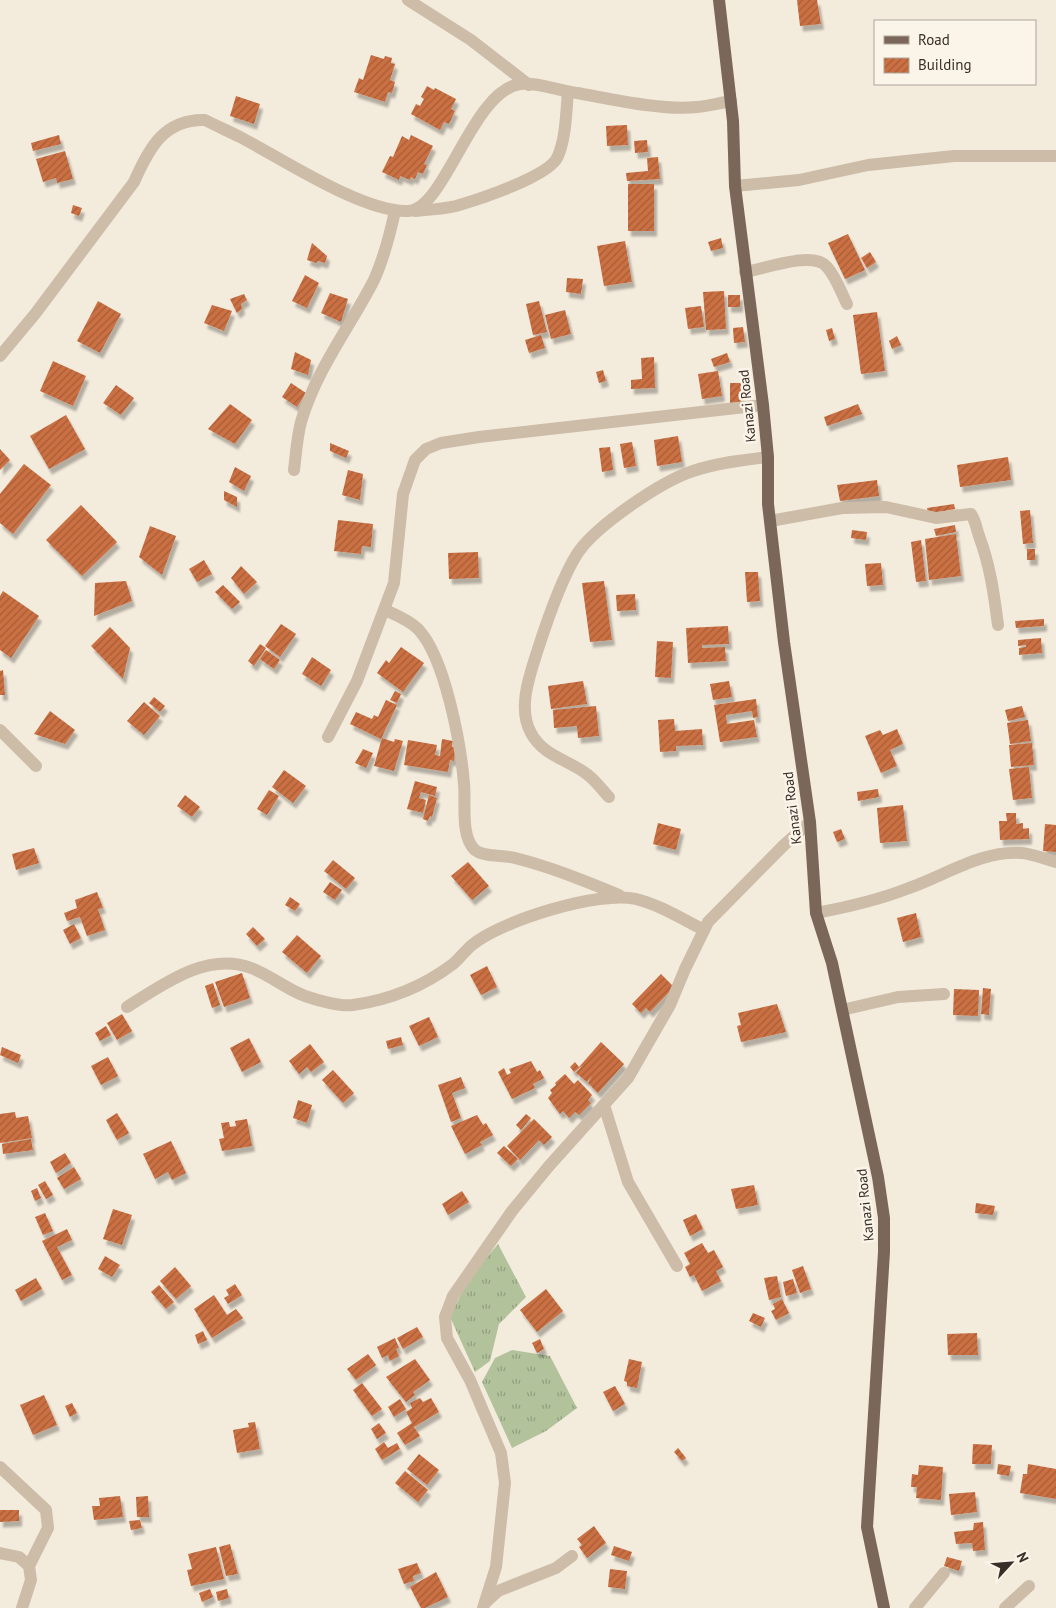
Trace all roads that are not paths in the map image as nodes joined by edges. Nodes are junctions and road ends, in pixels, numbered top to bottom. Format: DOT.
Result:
graph roads {
  1 [pos="408,0"];
  2 [pos="719,0"];
  3 [pos="529,85"];
  4 [pos="568,92"];
  5 [pos="731,101"];
  6 [pos="1056,156"];
  7 [pos="735,186"];
  8 [pos="395,211"];
  9 [pos="410,211"];
  10 [pos="745,272"];
  11 [pos="847,304"];
  12 [pos="0,356"];
  13 [pos="763,405"];
  14 [pos="768,457"];
  15 [pos="294,470"];
  16 [pos="770,521"];
  17 [pos="385,610"];
  18 [pos="998,625"];
  19 [pos="0,730"];
  20 [pos="328,738"];
  21 [pos="36,766"];
  22 [pos="609,797"];
  23 [pos="810,822"];
  24 [pos="1056,862"];
  25 [pos="623,897"];
  26 [pos="816,913"];
  27 [pos="704,930"];
  28 [pos="944,994"];
  29 [pos="126,1008"];
  30 [pos="842,1010"];
  31 [pos="604,1105"];
  32 [pos="677,1266"];
  33 [pos="0,1467"];
  34 [pos="0,1553"];
  35 [pos="572,1556"];
  36 [pos="29,1566"];
  37 [pos="944,1573"];
  38 [pos="1029,1586"];
  39 [pos="484,1606"];
  40 [pos="22,1608"];
  41 [pos="884,1608"];
  42 [pos="915,1608"];
  43 [pos="1005,1608"];
  1 -- 3 [label="street"];
  2 -- 5 [label="main road, Kanazi Road"];
  3 -- 4 [label="street"];
  3 -- 9 [label="street"];
  4 -- 5 [label="street"];
  4 -- 9 [label="street"];
  5 -- 7 [label="main road, Kanazi Road"];
  6 -- 7 [label="street"];
  7 -- 10 [label="main road, Kanazi Road"];
  8 -- 9 [label="street"];
  8 -- 12 [label="street"];
  8 -- 15 [label="street"];
  10 -- 11 [label="street"];
  10 -- 13 [label="main road, Kanazi Road"];
  13 -- 14 [label="main road, Kanazi Road"];
  13 -- 17 [label="street"];
  14 -- 16 [label="main road, Kanazi Road"];
  14 -- 22 [label="street"];
  16 -- 18 [label="street"];
  16 -- 23 [label="main road, Kanazi Road"];
  17 -- 20 [label="street"];
  17 -- 25 [label="street"];
  19 -- 21 [label="street"];
  23 -- 26 [label="main road, Kanazi Road"];
  23 -- 27 [label="street"];
  24 -- 26 [label="street"];
  25 -- 27 [label="street"];
  25 -- 29 [label="street"];
  26 -- 30 [label="main road, Kanazi Road"];
  27 -- 31 [label="street"];
  28 -- 30 [label="street"];
  30 -- 41 [label="main road, Kanazi Road"];
  31 -- 32 [label="street"];
  31 -- 39 [label="street"];
  33 -- 36 [label="street"];
  34 -- 36 [label="street"];
  35 -- 39 [label="street"];
  36 -- 40 [label="street"];
  37 -- 42 [label="street"];
  38 -- 43 [label="street"];
}
